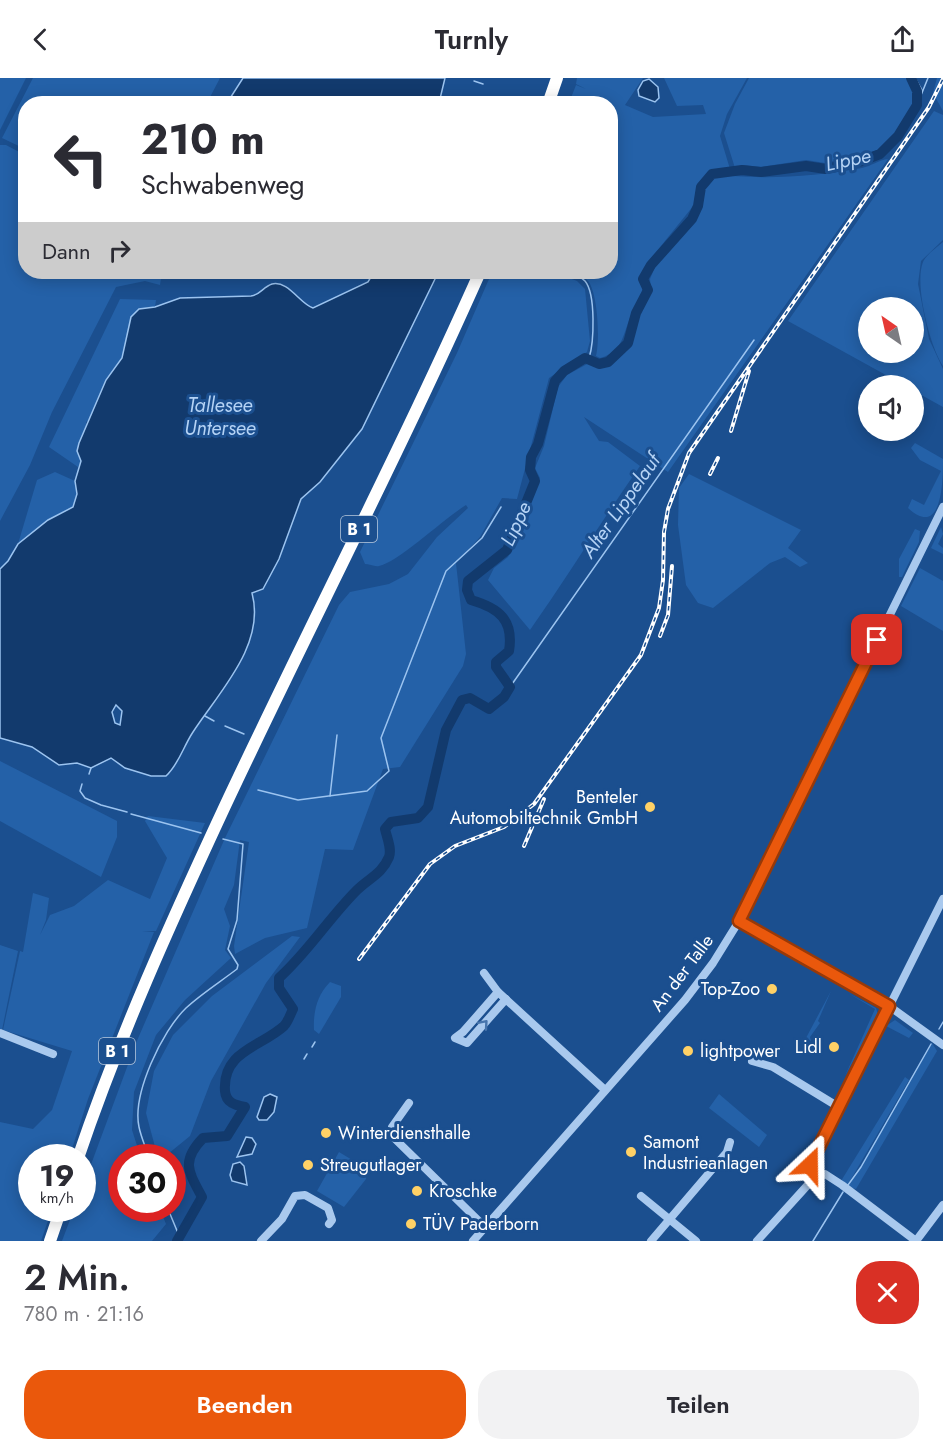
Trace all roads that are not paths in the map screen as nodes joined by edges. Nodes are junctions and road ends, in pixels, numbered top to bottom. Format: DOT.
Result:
graph roads {
  1 [pos="557,78"];
  2 [pos="551,96"];
  3 [pos="477,279"];
  4 [pos="943,507"];
  5 [pos="943,899"];
  6 [pos="739,921"];
  7 [pos="484,973"];
  8 [pos="498,992"];
  9 [pos="506,999"];
  10 [pos="889,1006"];
  11 [pos="0,1033"];
  12 [pos="943,1045"];
  13 [pos="52,1054"];
  14 [pos="752,1061"];
  15 [pos="605,1090"];
  16 [pos="409,1103"];
  17 [pos="837,1106"];
  18 [pos="730,1142"];
  19 [pos="83,1144"];
  20 [pos="810,1165"];
  21 [pos="641,1196"];
  22 [pos="943,1205"];
  23 [pos="670,1220"];
  24 [pos="57,1222"];
  25 [pos="329,1224"];
  26 [pos="485,1227"];
  27 [pos="50,1241"];
  28 [pos="261,1241"];
  29 [pos="473,1241"];
  30 [pos="651,1241"];
  31 [pos="696,1241"];
  32 [pos="757,1241"];
  33 [pos="916,1241"];
  1 -- 2 [label="highway"];
  3 -- 19 [label="highway, B 1"];
  4 -- 6 [label="street, An der Talle"];
  5 -- 10 [label="street"];
  6 -- 10 [label="street"];
  6 -- 15 [label="street, An der Talle"];
  7 -- 8 [label="street"];
  8 -- 9 [label="street"];
  8 -- 9 [label="street, one-way"];
  9 -- 15 [label="street"];
  10 -- 12 [label="street"];
  10 -- 17 [label="street"];
  11 -- 13 [label="street"];
  14 -- 17 [label="street"];
  15 -- 26 [label="street, An der Talle"];
  16 -- 26 [label="street"];
  17 -- 20 [label="street"];
  18 -- 23 [label="street"];
  21 -- 23 [label="street"];
  22 -- 33 [label="street"];
  23 -- 30 [label="street"];
  23 -- 31 [label="street"];
  24 -- 27 [label="highway"];
  25 -- 28 [label="street"];
  26 -- 29 [label="street, An der Talle"];
  32 -- 33 [label="street"];
}
